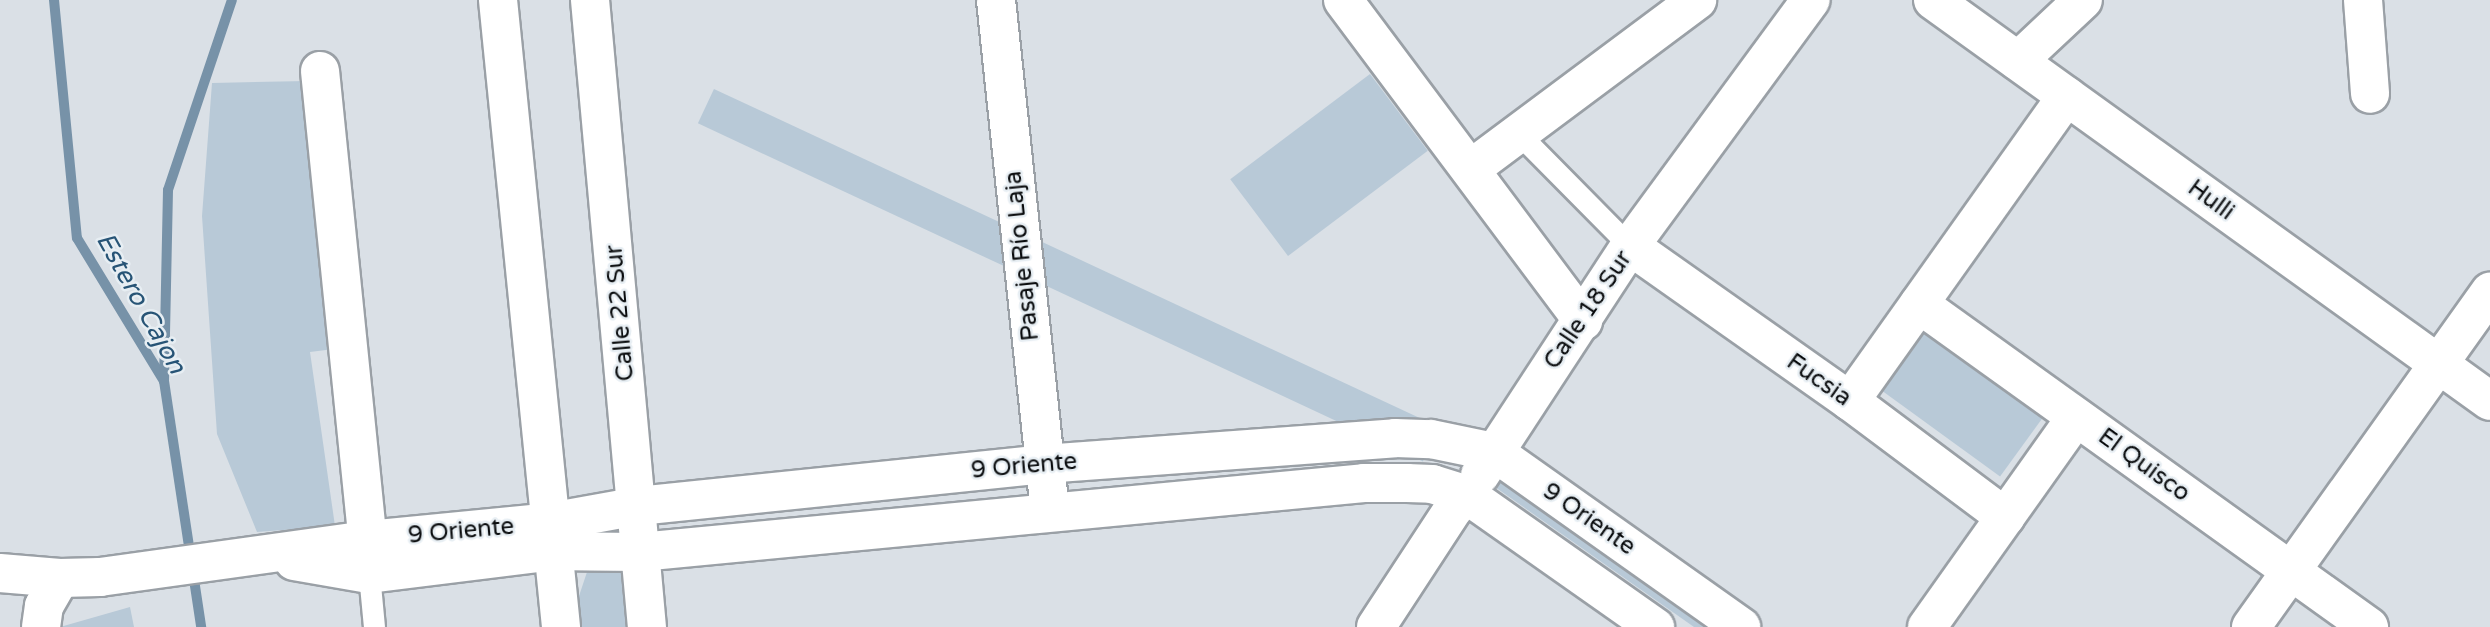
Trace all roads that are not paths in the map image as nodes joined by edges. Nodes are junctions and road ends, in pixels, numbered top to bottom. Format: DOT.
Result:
graph roads {
  1 [pos="498,0"];
  2 [pos="590,0"];
  3 [pos="996,0"];
  4 [pos="1343,0"];
  5 [pos="1697,0"];
  6 [pos="1811,0"];
  7 [pos="1933,0"];
  8 [pos="2083,0"];
  9 [pos="2363,0"];
  10 [pos="2018,61"];
  11 [pos="320,71"];
  12 [pos="2370,94"];
  13 [pos="2067,96"];
  14 [pos="1518,134"];
  15 [pos="1472,168"];
  16 [pos="1630,246"];
  17 [pos="2490,292"];
  18 [pos="1919,304"];
  19 [pos="1583,321"];
  20 [pos="2439,364"];
  21 [pos="1850,401"];
  22 [pos="2490,401"];
  23 [pos="2077,417"];
  24 [pos="1494,452"];
  25 [pos="1044,464"];
  26 [pos="1467,495"];
  27 [pos="638,506"];
  28 [pos="1050,511"];
  29 [pos="2005,517"];
  30 [pos="552,537"];
  31 [pos="640,552"];
  32 [pos="368,557"];
  33 [pos="2291,571"];
  34 [pos="0,573"];
  35 [pos="60,578"];
  36 [pos="41,627"];
  37 [pos="374,627"];
  38 [pos="561,627"];
  39 [pos="647,627"];
  40 [pos="1376,627"];
  41 [pos="1655,627"];
  42 [pos="1741,627"];
  43 [pos="1927,627"];
  44 [pos="2251,627"];
  45 [pos="2369,627"];
  1 -- 30 [label="street"];
  2 -- 27 [label="street, Calle 22 Sur"];
  3 -- 25 [label="street, Pasaje Río Laja"];
  4 -- 15 [label="street"];
  5 -- 14 [label="street"];
  6 -- 16 [label="street, Calle 18 Sur"];
  7 -- 10 [label="street, Hulli"];
  8 -- 10 [label="street"];
  9 -- 12 [label="street"];
  10 -- 13 [label="street, Hulli"];
  11 -- 32 [label="street"];
  13 -- 18 [label="street"];
  13 -- 20 [label="street, Hulli"];
  14 -- 15 [label="street"];
  14 -- 16 [label="lane"];
  15 -- 19 [label="street"];
  16 -- 19 [label="street, Calle 18 Sur"];
  16 -- 21 [label="street, Fucsia"];
  17 -- 20 [label="street"];
  18 -- 21 [label="street"];
  18 -- 23 [label="street, El Quisco"];
  19 -- 24 [label="street, Calle 18 Sur"];
  20 -- 22 [label="street, Hulli"];
  20 -- 33 [label="street"];
  21 -- 29 [label="street, Fucsia"];
  23 -- 29 [label="street"];
  23 -- 33 [label="street, El Quisco"];
  24 -- 25 [label="street, 9 Oriente"];
  24 -- 26 [label="street, Calle 18 Sur"];
  24 -- 42 [label="street, 9 Oriente"];
  25 -- 27 [label="street, 9 Oriente"];
  25 -- 28 [label="street, Pasaje Río Laja"];
  26 -- 28 [label="street, 9 Oriente"];
  26 -- 40 [label="street, Calle 18 Sur"];
  26 -- 41 [label="street, 9 Oriente"];
  27 -- 30 [label="street, 9 Oriente"];
  27 -- 31 [label="street, Calle 22 Sur"];
  28 -- 31 [label="street, 9 Oriente"];
  29 -- 43 [label="street"];
  30 -- 31 [label="street, 9 Oriente"];
  30 -- 32 [label="street, 9 Oriente"];
  30 -- 38 [label="street"];
  31 -- 39 [label="street, Calle 22 Sur"];
  32 -- 35 [label="street, 9 Oriente"];
  32 -- 37 [label="lane"];
  33 -- 44 [label="street"];
  33 -- 45 [label="street, El Quisco"];
  34 -- 35 [label="street, 9 Oriente"];
  35 -- 36 [label="street"];
}
